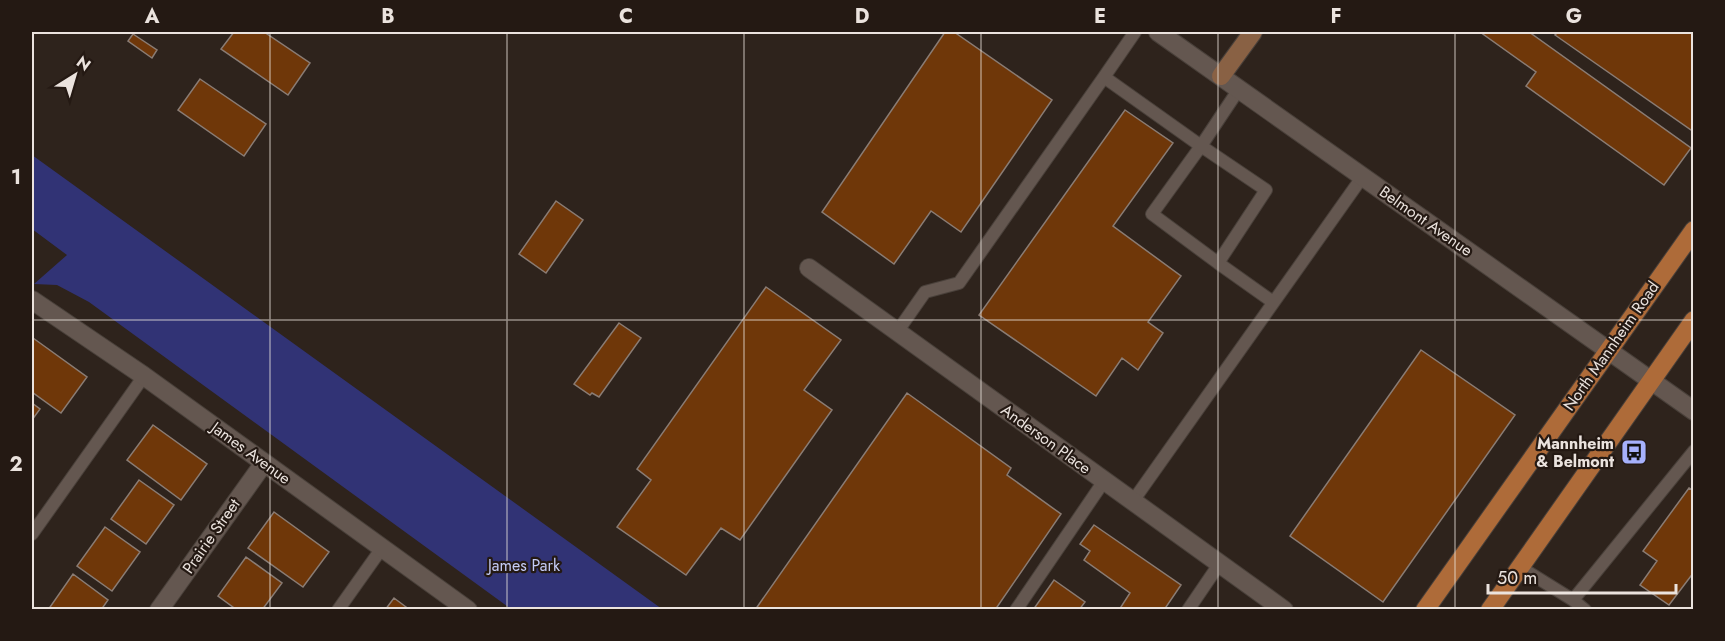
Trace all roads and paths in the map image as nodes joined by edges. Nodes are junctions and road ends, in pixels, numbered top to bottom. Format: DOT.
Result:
graph roads {
  1 [pos="1135,32"];
  2 [pos="1158,32"];
  3 [pos="1253,32"];
  4 [pos="1221,76"];
  5 [pos="1104,77"];
  6 [pos="1239,89"];
  7 [pos="1201,146"];
  8 [pos="1363,176"];
  9 [pos="1694,230"];
  10 [pos="1218,263"];
  11 [pos="809,268"];
  12 [pos="32,300"];
  13 [pos="1273,303"];
  14 [pos="1694,321"];
  15 [pos="897,332"];
  16 [pos="1609,350"];
  17 [pos="144,376"];
  18 [pos="1652,381"];
  19 [pos="1694,411"];
  20 [pos="1694,451"];
  21 [pos="264,463"];
  22 [pos="1104,481"];
  23 [pos="1132,501"];
  24 [pos="32,534"];
  25 [pos="382,548"];
  26 [pos="1220,563"];
  27 [pos="1520,567"];
  28 [pos="1573,600"];
  29 [pos="159,609"];
  30 [pos="338,609"];
  31 [pos="468,609"];
  32 [pos="1016,609"];
  33 [pos="1188,609"];
  34 [pos="1284,609"];
  35 [pos="1425,609"];
  36 [pos="1490,609"];
  37 [pos="1585,609"];
  1 -- 5 [label="lane"];
  2 -- 4 [label="street, Belmont Avenue"];
  3 -- 4 [label="main road"];
  4 -- 6 [label="street, Belmont Avenue"];
  5 -- 7 [label="lane"];
  5 -- 15 [label="lane"];
  6 -- 7 [label="lane"];
  6 -- 8 [label="street, Belmont Avenue"];
  7 -- 10 [label="lane"];
  7 -- 10 [label="lane"];
  8 -- 13 [label="lane"];
  8 -- 16 [label="street, Belmont Avenue"];
  9 -- 16 [label="main road, North Mannheim Road"];
  10 -- 13 [label="lane"];
  11 -- 15 [label="street, Anderson Place"];
  12 -- 17 [label="street, James Avenue"];
  13 -- 23 [label="lane"];
  14 -- 18 [label="main road"];
  15 -- 22 [label="street, Anderson Place"];
  16 -- 18 [label="street, Belmont Avenue"];
  16 -- 35 [label="main road, North Mannheim Road"];
  17 -- 21 [label="street, James Avenue"];
  17 -- 24 [label="lane"];
  18 -- 19 [label="street, Belmont Avenue"];
  18 -- 27 [label="main road"];
  20 -- 28 [label="lane"];
  21 -- 25 [label="street, James Avenue"];
  21 -- 29 [label="street, Prairie Street"];
  22 -- 23 [label="street, Anderson Place"];
  22 -- 32 [label="lane"];
  23 -- 26 [label="street, Anderson Place"];
  25 -- 30 [label="lane"];
  25 -- 31 [label="street, James Avenue"];
  26 -- 33 [label="lane"];
  26 -- 34 [label="street, Anderson Place"];
  27 -- 28 [label="lane"];
  27 -- 36 [label="main road"];
  28 -- 37 [label="lane"];
}
